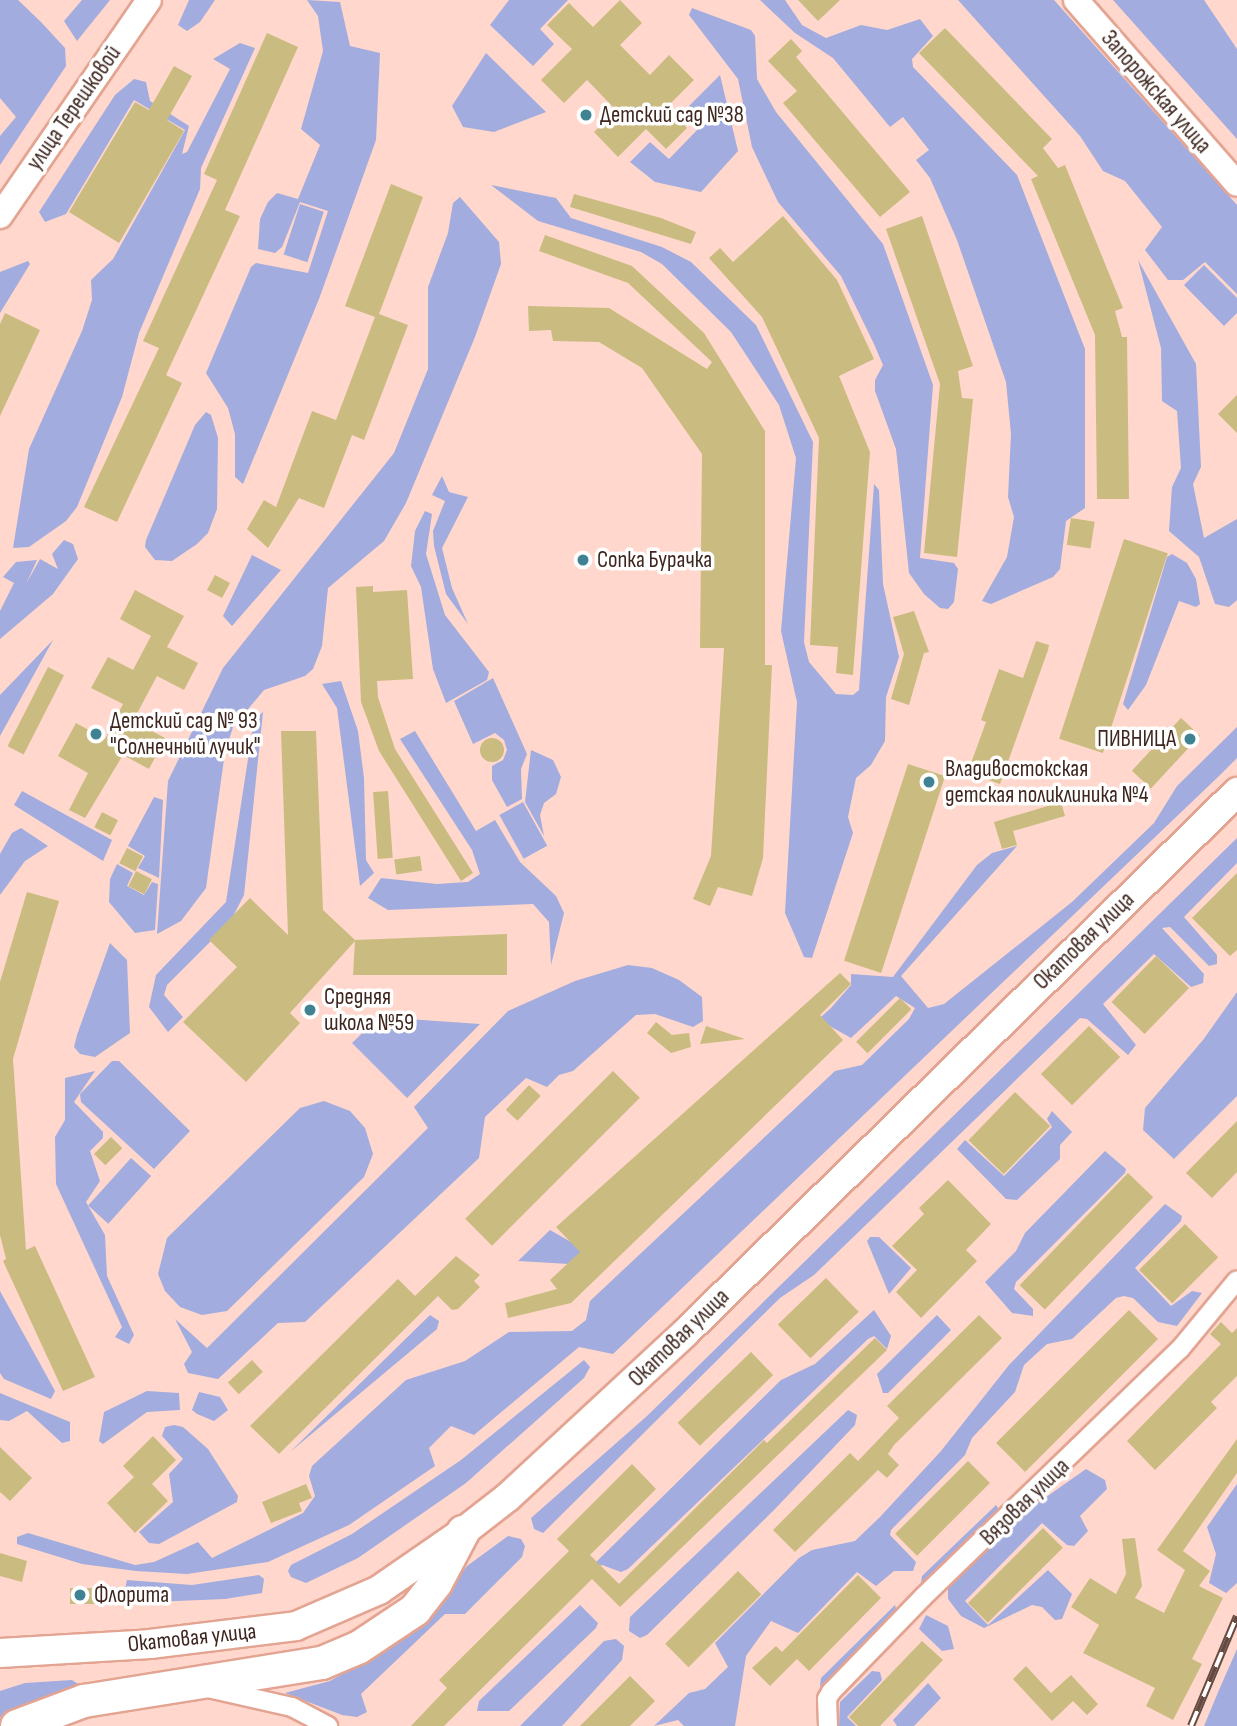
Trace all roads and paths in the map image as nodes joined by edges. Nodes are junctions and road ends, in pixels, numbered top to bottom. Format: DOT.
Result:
graph roads {
  1 [pos="149,0"];
  2 [pos="1076,0"];
  3 [pos="1237,184"];
  4 [pos="0,216"];
  5 [pos="1237,792"];
  6 [pos="1237,1280"];
  7 [pos="463,1532"];
  8 [pos="0,1653"];
  9 [pos="197,1686"];
  10 [pos="17,1726"];
  11 [pos="328,1726"];
  12 [pos="828,1726"];
  1 -- 4 [label="main road, улица Терешковой"];
  2 -- 3 [label="main road, Запорожская улица"];
  5 -- 7 [label="main road, Окатовая улица"];
  6 -- 12 [label="street, Вязовая улица"];
  7 -- 8 [label="main road, Окатовая улица"];
  7 -- 9 [label="highway"];
  9 -- 10 [label="highway"];
  9 -- 11 [label="street"];
}
